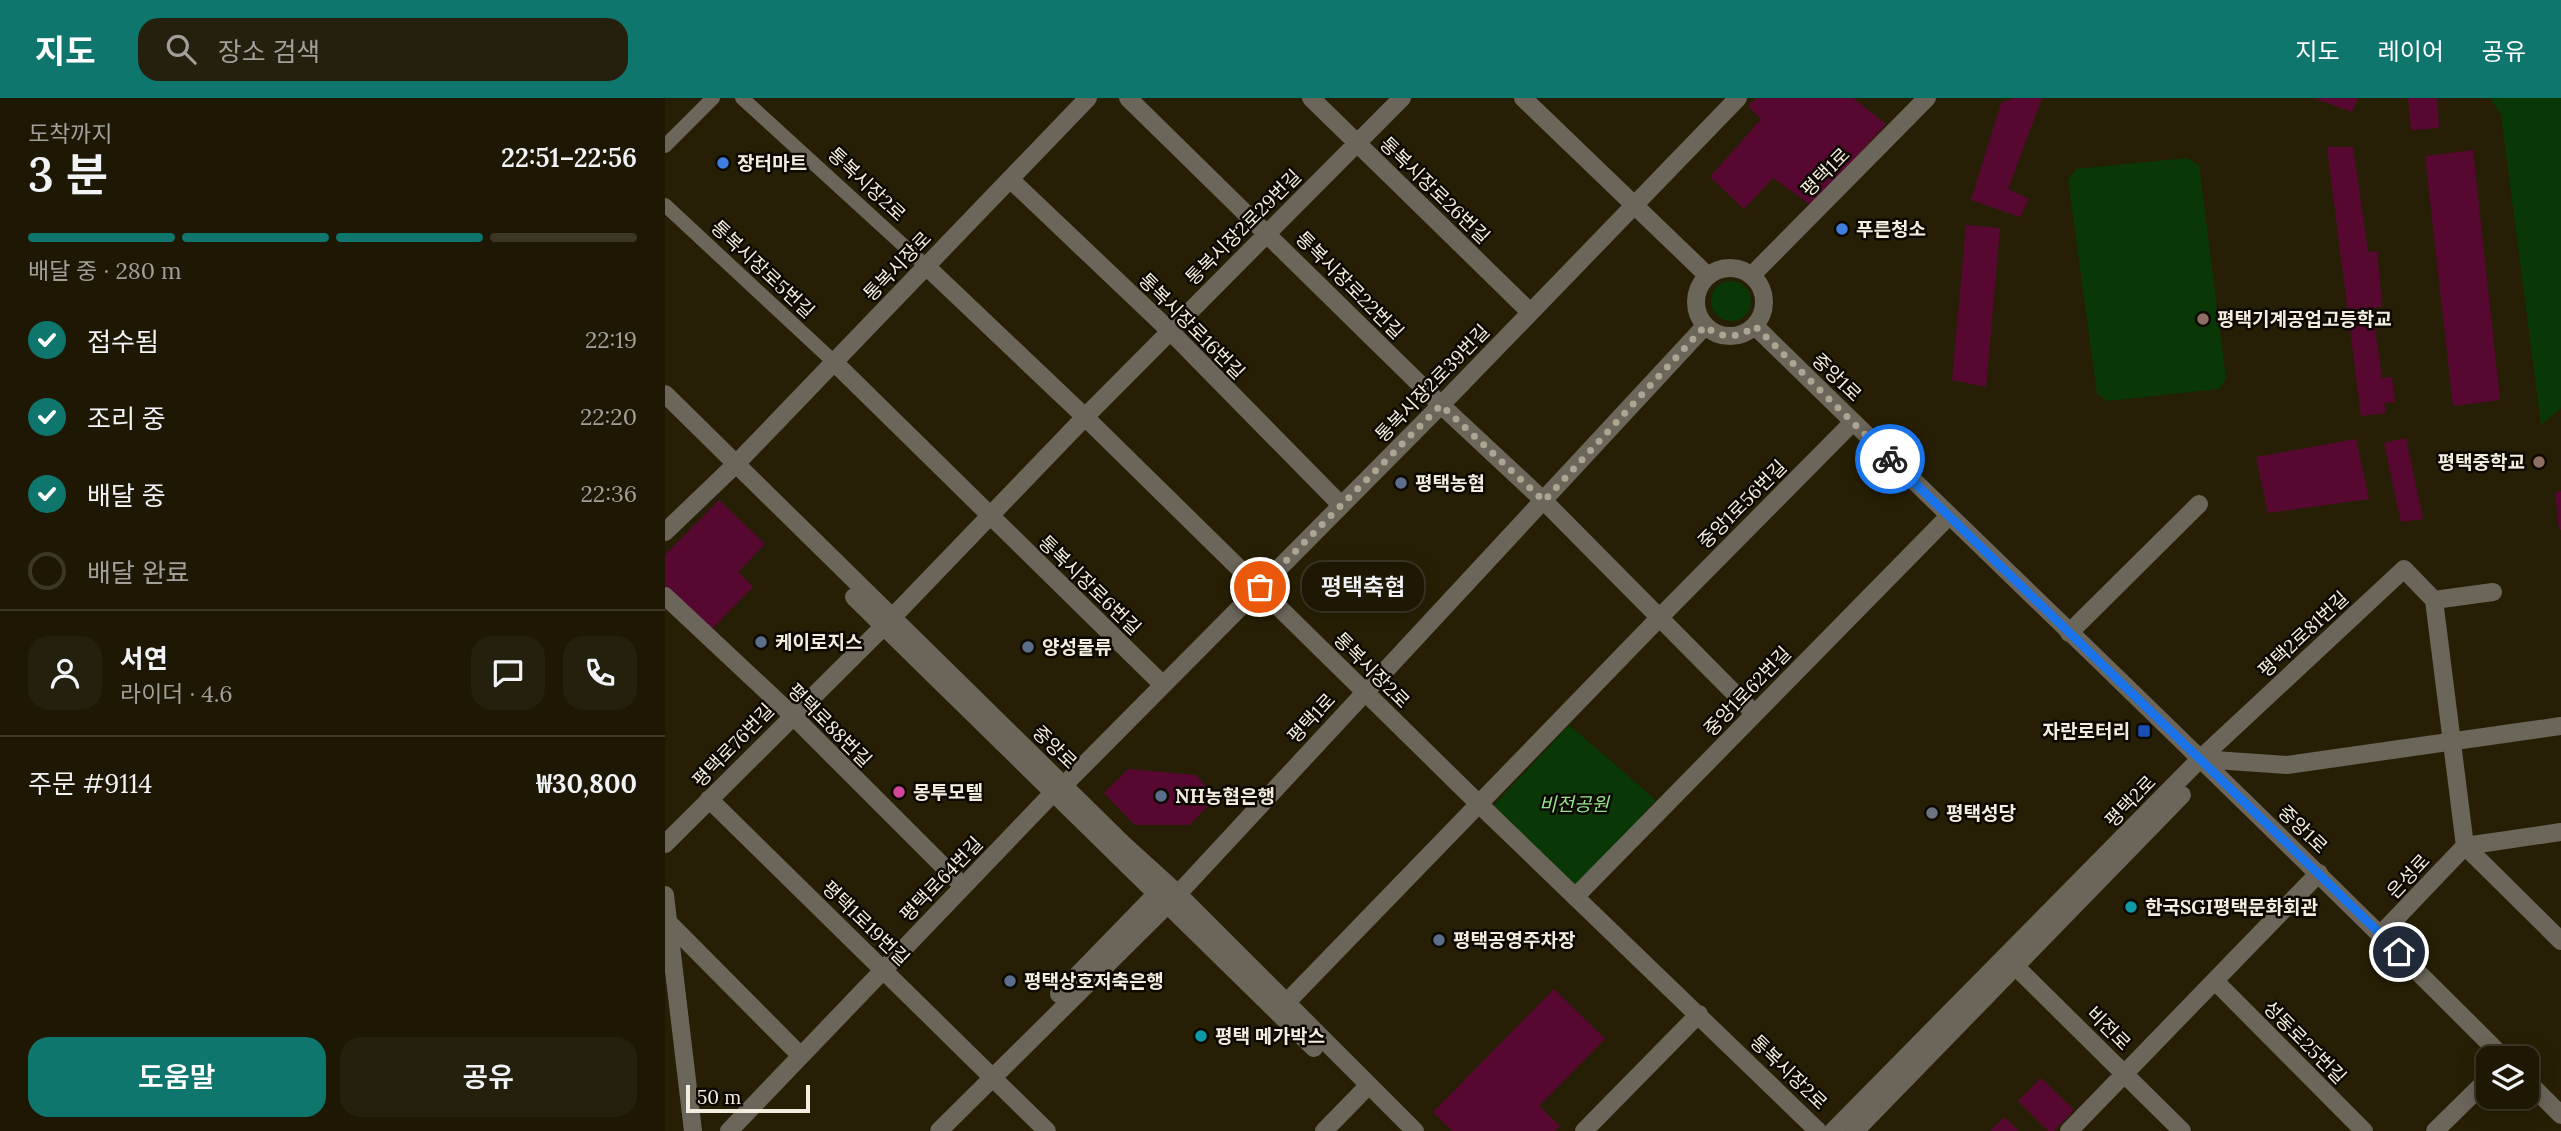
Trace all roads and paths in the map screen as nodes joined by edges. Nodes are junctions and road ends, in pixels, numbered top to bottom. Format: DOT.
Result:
graph roads {
  1 [pos="713,98"];
  2 [pos="742,98"];
  3 [pos="1088,98"];
  4 [pos="1128,98"];
  5 [pos="1311,98"];
  6 [pos="1402,98"];
  7 [pos="1523,98"];
  8 [pos="1731,100"];
  9 [pos="1919,101"];
  10 [pos="1357,143"];
  11 [pos="665,146"];
  12 [pos="1010,179"];
  13 [pos="665,205"];
  14 [pos="1634,206"];
  15 [pos="1267,232"];
  16 [pos="926,266"];
  17 [pos="1752,275"];
  18 [pos="1709,276"];
  19 [pos="1530,312"];
  20 [pos="1705,326"];
  21 [pos="1755,326"];
  22 [pos="1170,331"];
  23 [pos="834,362"];
  24 [pos="665,394"];
  25 [pos="1441,405"];
  26 [pos="665,411"];
  27 [pos="1085,417"];
  28 [pos="1853,422"];
  29 [pos="731,468"];
  30 [pos="1544,501"];
  31 [pos="2199,504"];
  32 [pos="1341,505"];
  33 [pos="990,516"];
  34 [pos="1948,517"];
  35 [pos="665,532"];
  36 [pos="1260,587"];
  37 [pos="2493,592"];
  38 [pos="665,596"];
  39 [pos="2434,600"];
  40 [pos="1661,616"];
  41 [pos="888,621"];
  42 [pos="2069,634"];
  43 [pos="1162,684"];
  44 [pos="1364,692"];
  45 [pos="1754,713"];
  46 [pos="792,715"];
  47 [pos="2561,726"];
  48 [pos="2450,742"];
  49 [pos="2200,759"];
  50 [pos="1058,789"];
  51 [pos="709,799"];
  52 [pos="1480,805"];
  53 [pos="2561,832"];
  54 [pos="665,844"];
  55 [pos="2465,846"];
  56 [pos="2319,873"];
  57 [pos="963,886"];
  58 [pos="1167,894"];
  59 [pos="665,895"];
  60 [pos="1577,895"];
  61 [pos="669,923"];
  62 [pos="2381,934"];
  63 [pos="2561,941"];
  64 [pos="2011,961"];
  65 [pos="883,969"];
  66 [pos="2216,982"];
  67 [pos="1286,1003"];
  68 [pos="1699,1014"];
  69 [pos="2492,1046"];
  70 [pos="800,1055"];
  71 [pos="989,1073"];
  72 [pos="2125,1073"];
  73 [pos="1365,1090"];
  74 [pos="2476,1091"];
  75 [pos="2539,1093"];
  76 [pos="2561,1115"];
  77 [pos="694,1131"];
  78 [pos="729,1131"];
  79 [pos="924,1131"];
  80 [pos="939,1131"];
  81 [pos="1047,1131"];
  82 [pos="1324,1131"];
  83 [pos="1398,1131"];
  84 [pos="1415,1131"];
  85 [pos="1584,1131"];
  86 [pos="1818,1131"];
  87 [pos="1833,1131"];
  88 [pos="1855,1131"];
  89 [pos="2069,1131"];
  90 [pos="2182,1131"];
  91 [pos="2364,1131"];
  92 [pos="2435,1131"];
  1 -- 11 [label="street"];
  2 -- 16 [label="street, 통복시장2로"];
  3 -- 12 [label="street, 통복시장로"];
  4 -- 15 [label="street, 통복시장로22번길"];
  5 -- 10 [label="street, 통복시장로26번길"];
  6 -- 10 [label="street, 통복시장2로29번길"];
  7 -- 14 [label="street"];
  8 -- 14 [label="street, 통복시장2로39번길"];
  9 -- 17 [label="street, 평택1로"];
  10 -- 15 [label="street, 통복시장2로29번길"];
  10 -- 19 [label="street, 통복시장로26번길"];
  12 -- 16 [label="street, 통복시장로"];
  12 -- 22 [label="street, 통복시장로16번길"];
  13 -- 23 [label="street, 통복시장로5번길"];
  14 -- 18 [label="street"];
  14 -- 19 [label="street, 통복시장2로39번길"];
  15 -- 22 [label="street, 통복시장2로29번길"];
  15 -- 25 [label="street, 통복시장로22번길"];
  16 -- 23 [label="street, 통복시장로"];
  16 -- 27 [label="street, 통복시장2로"];
  17 -- 18 [label="street"];
  17 -- 21 [label="street"];
  18 -- 20 [label="street"];
  19 -- 25 [label="street, 통복시장2로39번길"];
  20 -- 21 [label="street"];
  20 -- 30 [label="street, 평택1로"];
  21 -- 28 [label="street, 중앙1로"];
  22 -- 27 [label="street, 통복시장2로29번길"];
  22 -- 32 [label="street, 통복시장로16번길"];
  23 -- 29 [label="street, 통복시장로"];
  23 -- 33 [label="street, 통복시장로6번길"];
  24 -- 29 [label="street, 중앙로"];
  25 -- 30 [label="street, 통복시장로22번길"];
  25 -- 32 [label="street, 통복시장2로39번길"];
  26 -- 29 [label="street, 중앙로"];
  27 -- 33 [label="street"];
  27 -- 36 [label="street, 통복시장2로"];
  28 -- 34 [label="street, 중앙1로"];
  28 -- 40 [label="street, 중앙1로56번길"];
  29 -- 35 [label="street, 통복시장로"];
  29 -- 41 [label="street, 중앙로"];
  30 -- 40 [label="street"];
  30 -- 44 [label="street, 평택1로"];
  31 -- 42 [label="street"];
  32 -- 36 [label="street, 통복시장2로39번길"];
  33 -- 41 [label="street"];
  33 -- 43 [label="street, 통복시장로6번길"];
  34 -- 42 [label="street, 중앙1로"];
  34 -- 45 [label="street, 중앙1로62번길"];
  36 -- 43 [label="street"];
  36 -- 44 [label="street, 통복시장2로"];
  37 -- 39 [label="street"];
  38 -- 46 [label="street, 평택로88번길"];
  39 -- 48 [label="street"];
  39 -- 49 [label="street, 평택2로81번길"];
  40 -- 45 [label="street"];
  40 -- 52 [label="street, 중앙1로56번길"];
  41 -- 46 [label="street, 평택로76번길"];
  41 -- 50 [label="street, 중앙로"];
  42 -- 49 [label="street, 중앙1로"];
  43 -- 50 [label="street"];
  44 -- 52 [label="street, 통복시장2로"];
  44 -- 58 [label="street, 평택1로"];
  45 -- 60 [label="street, 중앙1로62번길"];
  46 -- 51 [label="street, 평택로76번길"];
  46 -- 57 [label="street, 평택로88번길"];
  47 -- 48 [label="street"];
  48 -- 49 [label="street"];
  48 -- 55 [label="street"];
  49 -- 56 [label="street, 중앙1로"];
  49 -- 64 [label="street, 평택2로"];
  50 -- 57 [label="street, 평택로64번길"];
  50 -- 58 [label="street, 중앙로"];
  51 -- 54 [label="street, 평택로76번길"];
  51 -- 65 [label="street, 평택1로19번길"];
  52 -- 60 [label="street, 통복시장2로"];
  52 -- 67 [label="street"];
  53 -- 55 [label="street"];
  55 -- 62 [label="street, 은성로"];
  55 -- 63 [label="street"];
  56 -- 62 [label="street, 중앙1로"];
  56 -- 66 [label="street"];
  57 -- 65 [label="street, 평택로64번길"];
  58 -- 67 [label="street, 중앙로"];
  58 -- 71 [label="street, 평택1로"];
  58 -- 73 [label="street, 중앙로"];
  59 -- 61 [label="street"];
  60 -- 68 [label="street, 통복시장2로"];
  61 -- 70 [label="street"];
  61 -- 77 [label="street"];
  62 -- 69 [label="street, 중앙1로"];
  64 -- 72 [label="street, 비전로"];
  64 -- 87 [label="street, 평택2로"];
  64 -- 88 [label="street"];
  65 -- 70 [label="street, 평택로64번길"];
  65 -- 71 [label="street, 평택1로19번길"];
  66 -- 72 [label="street"];
  66 -- 91 [label="street, 성동로25번길"];
  67 -- 73 [label="street, 중앙로"];
  68 -- 85 [label="street"];
  68 -- 86 [label="street, 통복시장2로"];
  70 -- 78 [label="street, 평택로64번길"];
  71 -- 79 [label="street"];
  71 -- 80 [label="street"];
  71 -- 81 [label="street, 평택1로19번길"];
  72 -- 89 [label="street"];
  72 -- 90 [label="street, 비전로"];
  73 -- 82 [label="street"];
  73 -- 83 [label="street, 중앙로"];
  73 -- 84 [label="street, 중앙로"];
  74 -- 92 [label="street"];
  75 -- 76 [label="street"];
}
